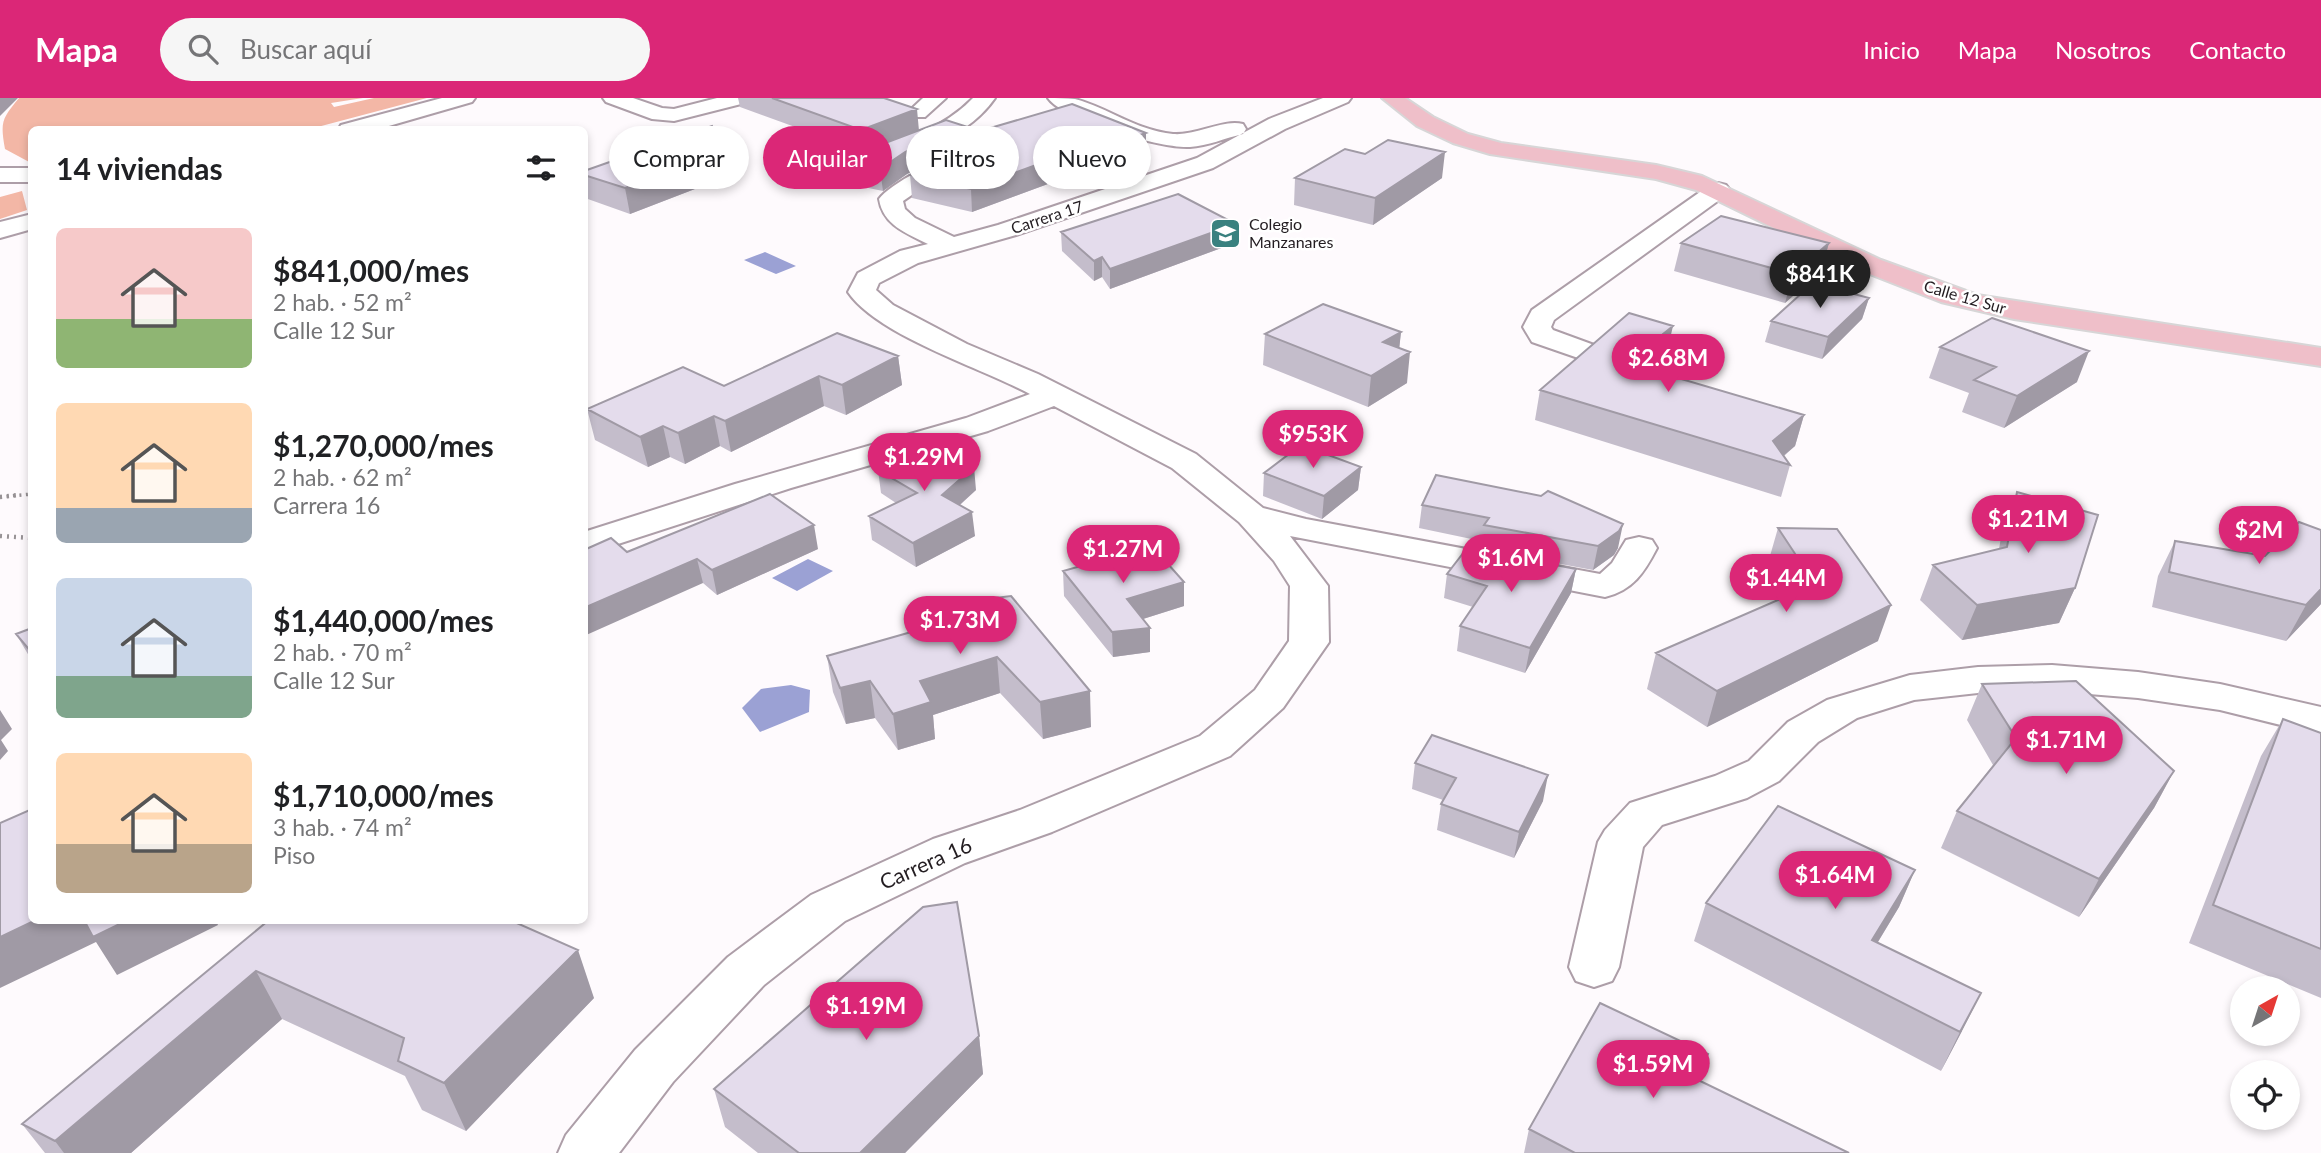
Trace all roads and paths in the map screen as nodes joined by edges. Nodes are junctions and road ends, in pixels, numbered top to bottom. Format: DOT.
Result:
graph roads {
  1 [pos="465,98"];
  2 [pos="613,98"];
  3 [pos="742,98"];
  4 [pos="936,98"];
  5 [pos="985,98"];
  6 [pos="1058,98"];
  7 [pos="1341,98"];
  8 [pos="1392,98"];
  9 [pos="918,113"];
  10 [pos="364,126"];
  11 [pos="1269,128"];
  12 [pos="892,150"];
  13 [pos="0,166"];
  14 [pos="28,173"];
  15 [pos="28,174"];
  16 [pos="0,175"];
  17 [pos="906,188"];
  18 [pos="1718,190"];
  19 [pos="28,222"];
  20 [pos="0,230"];
  21 [pos="28,244"];
  22 [pos="952,246"];
  23 [pos="0,252"];
  24 [pos="1584,351"];
  25 [pos="2321,357"];
  26 [pos="1053,394"];
  27 [pos="28,494"];
  28 [pos="0,497"];
  29 [pos="1251,515"];
  30 [pos="0,536"];
  31 [pos="28,538"];
  32 [pos="588,543"];
  33 [pos="1639,548"];
  34 [pos="2321,721"];
  35 [pos="1594,967"];
  36 [pos="586,1153"];
  1 -- 10 [label="street"];
  2 -- 3 [label="street"];
  4 -- 9 [label="street"];
  5 -- 12 [label="street"];
  6 -- 11 [label="street"];
  7 -- 11 [label="street, Carrera 17"];
  8 -- 18 [label="main road, Calle 12 Sur"];
  11 -- 22 [label="street, Carrera 17"];
  13 -- 14 [label="street"];
  15 -- 16 [label="street"];
  17 -- 22 [label="street"];
  18 -- 24 [label="street"];
  18 -- 25 [label="main road, Calle 12 Sur"];
  19 -- 20 [label="street"];
  21 -- 23 [label="street"];
  22 -- 26 [label="street, Carrera 17"];
  26 -- 29 [label="street"];
  26 -- 32 [label="street"];
  27 -- 28 [label="path"];
  29 -- 33 [label="street"];
  29 -- 36 [label="street, Carrera 16"];
  30 -- 31 [label="path"];
  34 -- 35 [label="street"];
}
